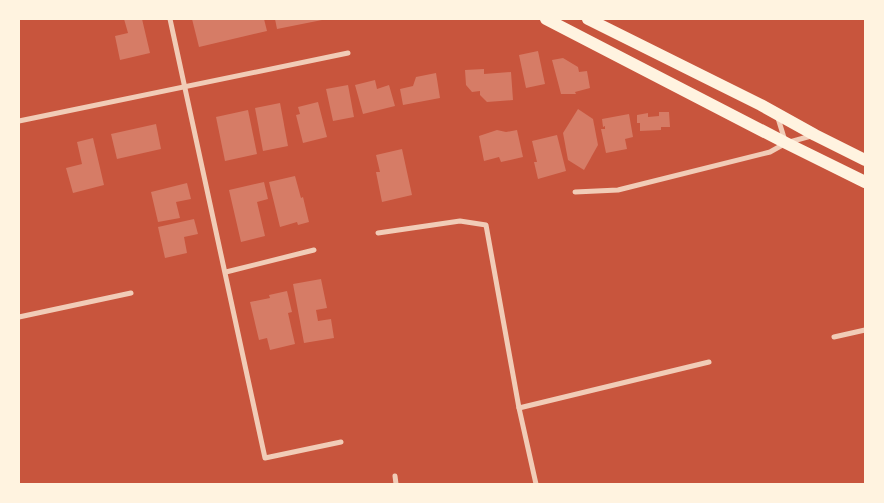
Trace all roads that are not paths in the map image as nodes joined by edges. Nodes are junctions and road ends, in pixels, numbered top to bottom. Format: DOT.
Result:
graph roads {
  1 [pos="170,19"];
  2 [pos="546,19"];
  3 [pos="588,19"];
  4 [pos="348,53"];
  5 [pos="184,86"];
  6 [pos="777,113"];
  7 [pos="19,121"];
  8 [pos="815,135"];
  9 [pos="786,143"];
  10 [pos="865,160"];
  11 [pos="865,182"];
  12 [pos="575,192"];
  13 [pos="378,233"];
  14 [pos="314,250"];
  15 [pos="226,272"];
  16 [pos="131,293"];
  17 [pos="19,318"];
  18 [pos="865,330"];
  19 [pos="834,337"];
  20 [pos="709,362"];
  21 [pos="519,408"];
  22 [pos="341,442"];
  23 [pos="395,476"];
  24 [pos="396,484"];
  25 [pos="536,484"];
  1 -- 5 [label="street"];
  2 -- 9 [label="main road"];
  3 -- 6 [label="main road"];
  4 -- 5 [label="street"];
  5 -- 7 [label="street"];
  5 -- 15 [label="street"];
  6 -- 8 [label="main road"];
  6 -- 9 [label="street"];
  8 -- 9 [label="street"];
  8 -- 10 [label="main road"];
  9 -- 11 [label="main road"];
  9 -- 12 [label="street"];
  13 -- 21 [label="street"];
  14 -- 15 [label="street"];
  15 -- 22 [label="street"];
  16 -- 17 [label="street"];
  18 -- 19 [label="street"];
  20 -- 21 [label="street"];
  21 -- 25 [label="street"];
  23 -- 24 [label="street"];
}
